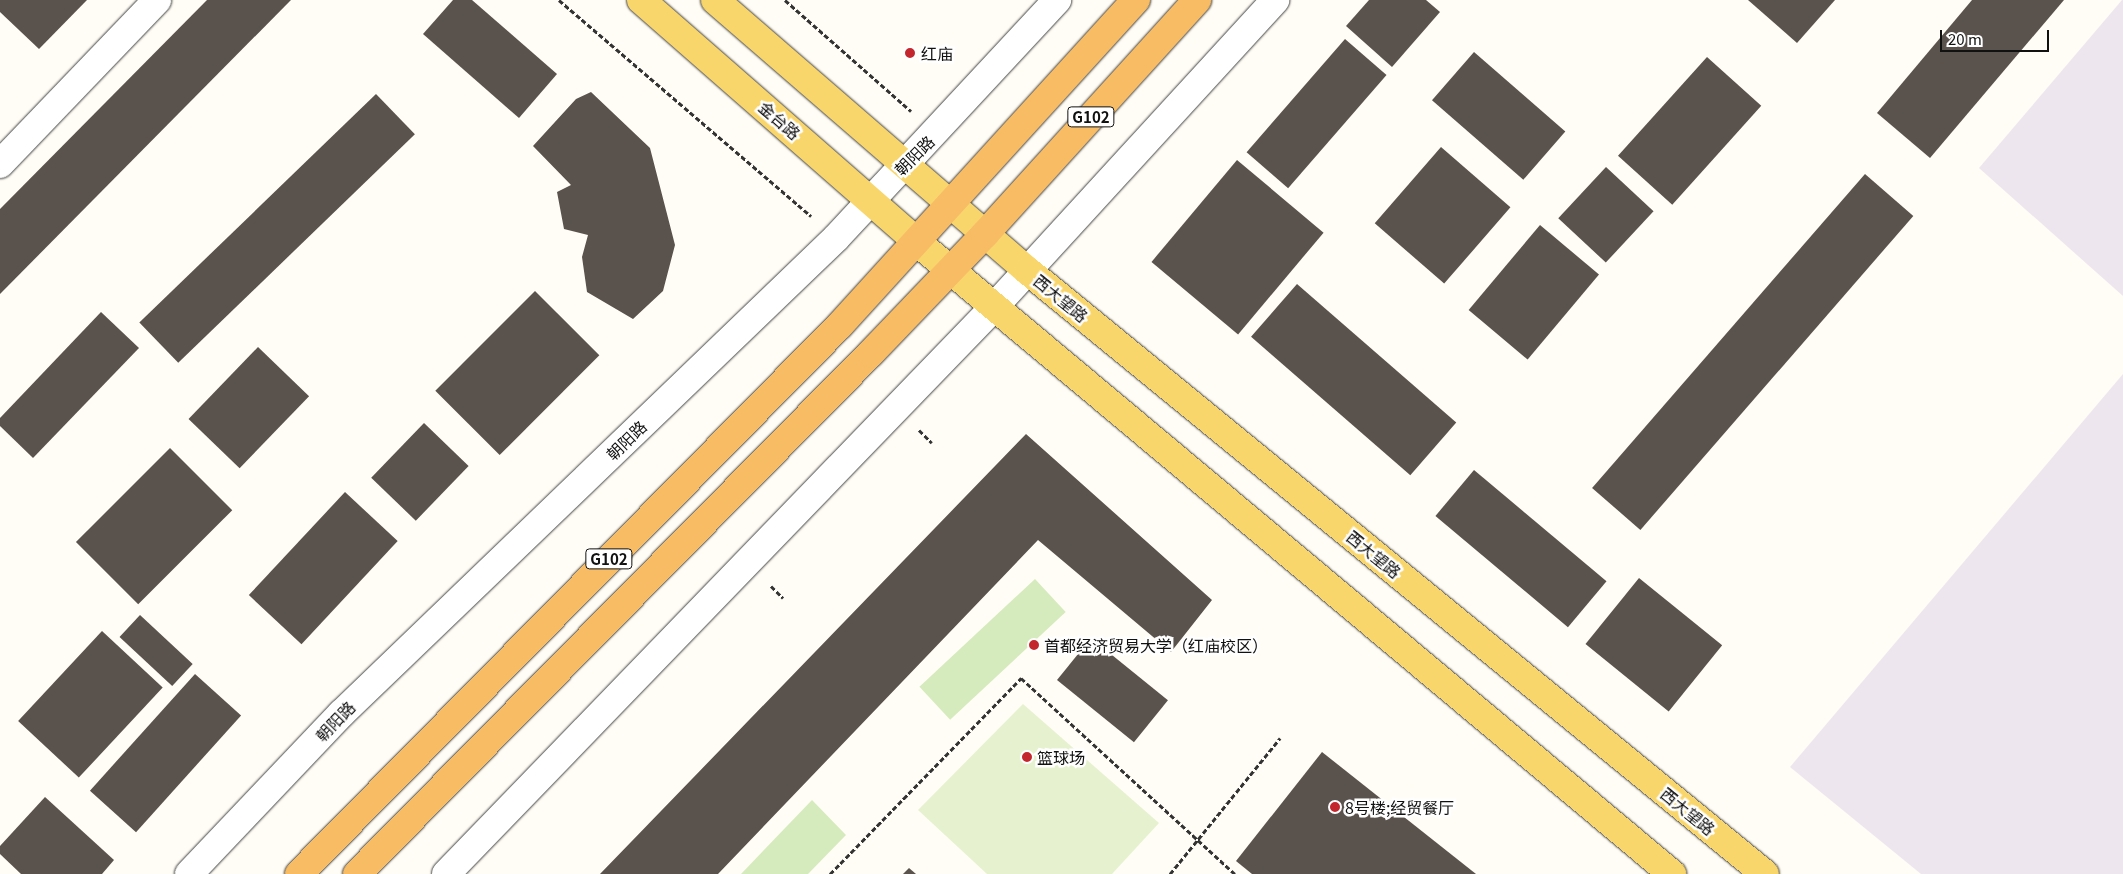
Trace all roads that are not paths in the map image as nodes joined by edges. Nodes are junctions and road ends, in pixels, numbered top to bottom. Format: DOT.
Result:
graph roads {
  1 [pos="157,0"];
  2 [pos="641,0"];
  3 [pos="715,0"];
  4 [pos="1057,0"];
  5 [pos="1136,0"];
  6 [pos="1197,0"];
  7 [pos="1275,0"];
  8 [pos="0,164"];
  9 [pos="904,165"];
  10 [pos="871,199"];
  11 [pos="949,204"];
  12 [pos="985,234"];
  13 [pos="916,242"];
  14 [pos="951,270"];
  15 [pos="1028,271"];
  16 [pos="995,306"];
  17 [pos="189,874"];
  18 [pos="299,874"];
  19 [pos="357,874"];
  20 [pos="446,874"];
  21 [pos="1672,874"];
  22 [pos="1765,874"];
  1 -- 8 [label="street"];
  2 -- 10 [label="main road, 金台路"];
  3 -- 9 [label="main road"];
  4 -- 9 [label="street, 朝阳路"];
  5 -- 11 [label="highway, G102"];
  6 -- 12 [label="highway, G102"];
  7 -- 15 [label="street"];
  9 -- 10 [label="street, 朝阳路"];
  9 -- 11 [label="main road"];
  10 -- 13 [label="main road, 金台路"];
  10 -- 17 [label="street, 朝阳路"];
  11 -- 12 [label="main road, 西大望路"];
  11 -- 13 [label="highway"];
  12 -- 14 [label="highway"];
  12 -- 15 [label="main road, 西大望路"];
  13 -- 14 [label="main road, 金台路"];
  13 -- 18 [label="highway, G102"];
  14 -- 16 [label="main road"];
  14 -- 19 [label="highway, G102"];
  15 -- 16 [label="street"];
  15 -- 22 [label="main road, 西大望路"];
  16 -- 20 [label="street"];
  16 -- 21 [label="main road"];
}
